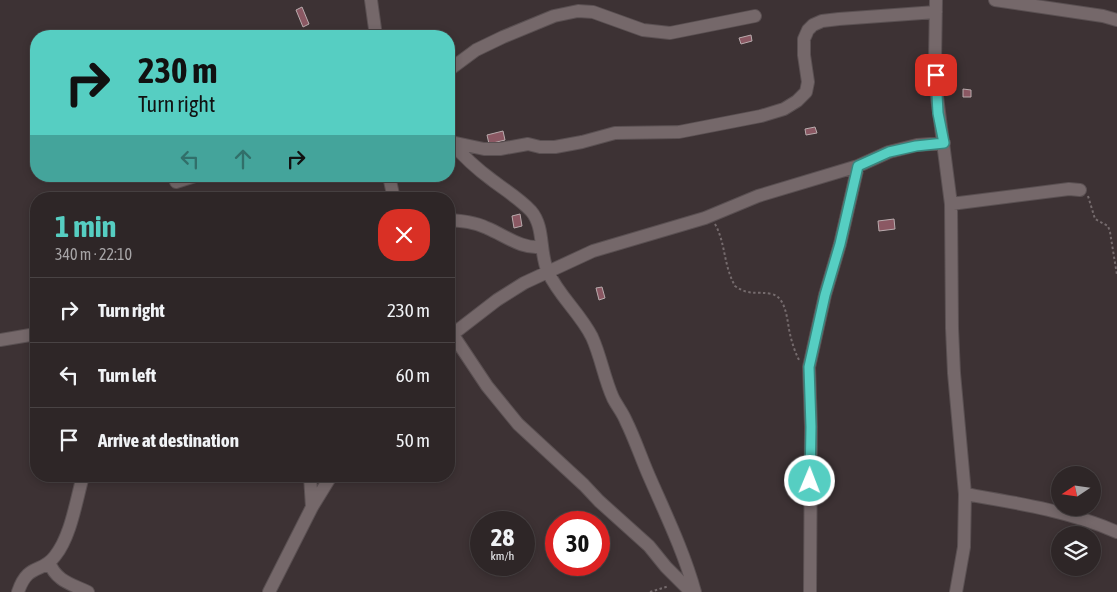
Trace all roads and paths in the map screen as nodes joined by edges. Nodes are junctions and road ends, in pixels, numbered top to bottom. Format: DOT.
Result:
graph roads {
  1 [pos="371,0"];
  2 [pos="995,0"];
  3 [pos="936,6"];
  4 [pos="755,16"];
  5 [pos="1117,20"];
  6 [pos="375,30"];
  7 [pos="455,66"];
  8 [pos="455,142"];
  9 [pos="944,143"];
  10 [pos="455,146"];
  11 [pos="858,166"];
  12 [pos="1080,190"];
  13 [pos="951,204"];
  14 [pos="710,216"];
  15 [pos="455,221"];
  16 [pos="542,247"];
  17 [pos="548,272"];
  18 [pos="1117,276"];
  19 [pos="455,330"];
  20 [pos="30,335"];
  21 [pos="0,340"];
  22 [pos="455,340"];
  23 [pos="801,365"];
  24 [pos="81,482"];
  25 [pos="310,482"];
  26 [pos="327,482"];
  27 [pos="965,494"];
  28 [pos="312,507"];
  29 [pos="1117,532"];
  30 [pos="49,562"];
  31 [pos="681,582"];
  32 [pos="18,592"];
  33 [pos="88,592"];
  34 [pos="269,592"];
  35 [pos="650,592"];
  36 [pos="691,592"];
  37 [pos="696,592"];
  38 [pos="810,592"];
  39 [pos="956,592"];
  1 -- 6 [label="street"];
  2 -- 5 [label="street"];
  3 -- 8 [label="street"];
  3 -- 9 [label="street"];
  4 -- 7 [label="street"];
  9 -- 11 [label="street"];
  9 -- 13 [label="street"];
  10 -- 16 [label="street"];
  11 -- 14 [label="street"];
  11 -- 38 [label="street"];
  12 -- 13 [label="street"];
  12 -- 18 [label="path"];
  13 -- 27 [label="street"];
  14 -- 17 [label="street"];
  14 -- 23 [label="path"];
  15 -- 16 [label="street"];
  16 -- 17 [label="street"];
  17 -- 19 [label="street"];
  17 -- 37 [label="street"];
  20 -- 21 [label="street"];
  22 -- 31 [label="street"];
  24 -- 30 [label="street"];
  25 -- 28 [label="street"];
  26 -- 28 [label="street"];
  27 -- 29 [label="street"];
  27 -- 39 [label="street"];
  28 -- 34 [label="street"];
  30 -- 32 [label="street"];
  30 -- 33 [label="street"];
  31 -- 35 [label="path"];
  31 -- 36 [label="street"];
}
